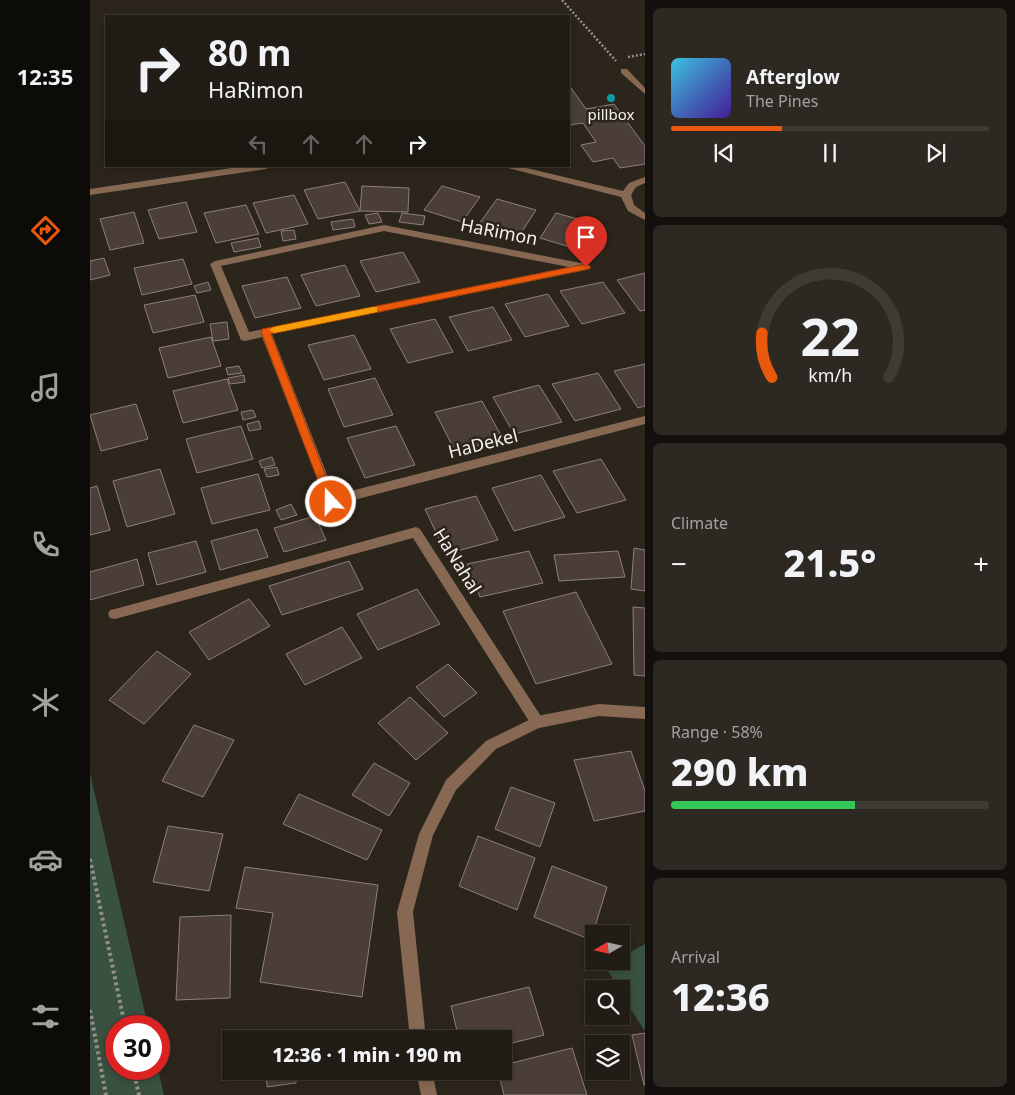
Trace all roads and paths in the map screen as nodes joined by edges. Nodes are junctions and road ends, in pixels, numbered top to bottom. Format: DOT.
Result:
graph roads {
  1 [pos="562,0"];
  2 [pos="624,71"];
  3 [pos="645,92"];
  4 [pos="259,167"];
  5 [pos="509,167"];
  6 [pos="645,180"];
  7 [pos="90,192"];
  8 [pos="626,195"];
  9 [pos="645,217"];
  10 [pos="266,332"];
  11 [pos="645,420"];
  12 [pos="115,614"];
  13 [pos="645,712"];
  14 [pos="537,722"];
  15 [pos="90,859"];
  16 [pos="90,1010"];
  17 [pos="122,1015"];
  18 [pos="417,1030"];
  19 [pos="136,1080"];
  20 [pos="426,1080"];
  21 [pos="106,1095"];
  22 [pos="139,1095"];
  23 [pos="429,1095"];
  1 -- 2 [label="path"];
  2 -- 3 [label="lane"];
  4 -- 7 [label="street"];
  5 -- 8 [label="street"];
  6 -- 8 [label="street"];
  8 -- 9 [label="street"];
  10 -- 10 [label="street, HaRimon"];
  10 -- 11 [label="street, HaDekel"];
  12 -- 14 [label="street, HaNahal"];
  13 -- 14 [label="street"];
  14 -- 18 [label="street"];
  15 -- 17 [label="path"];
  16 -- 21 [label="path"];
  19 -- 22 [label="path"];
  20 -- 23 [label="street"];
}
